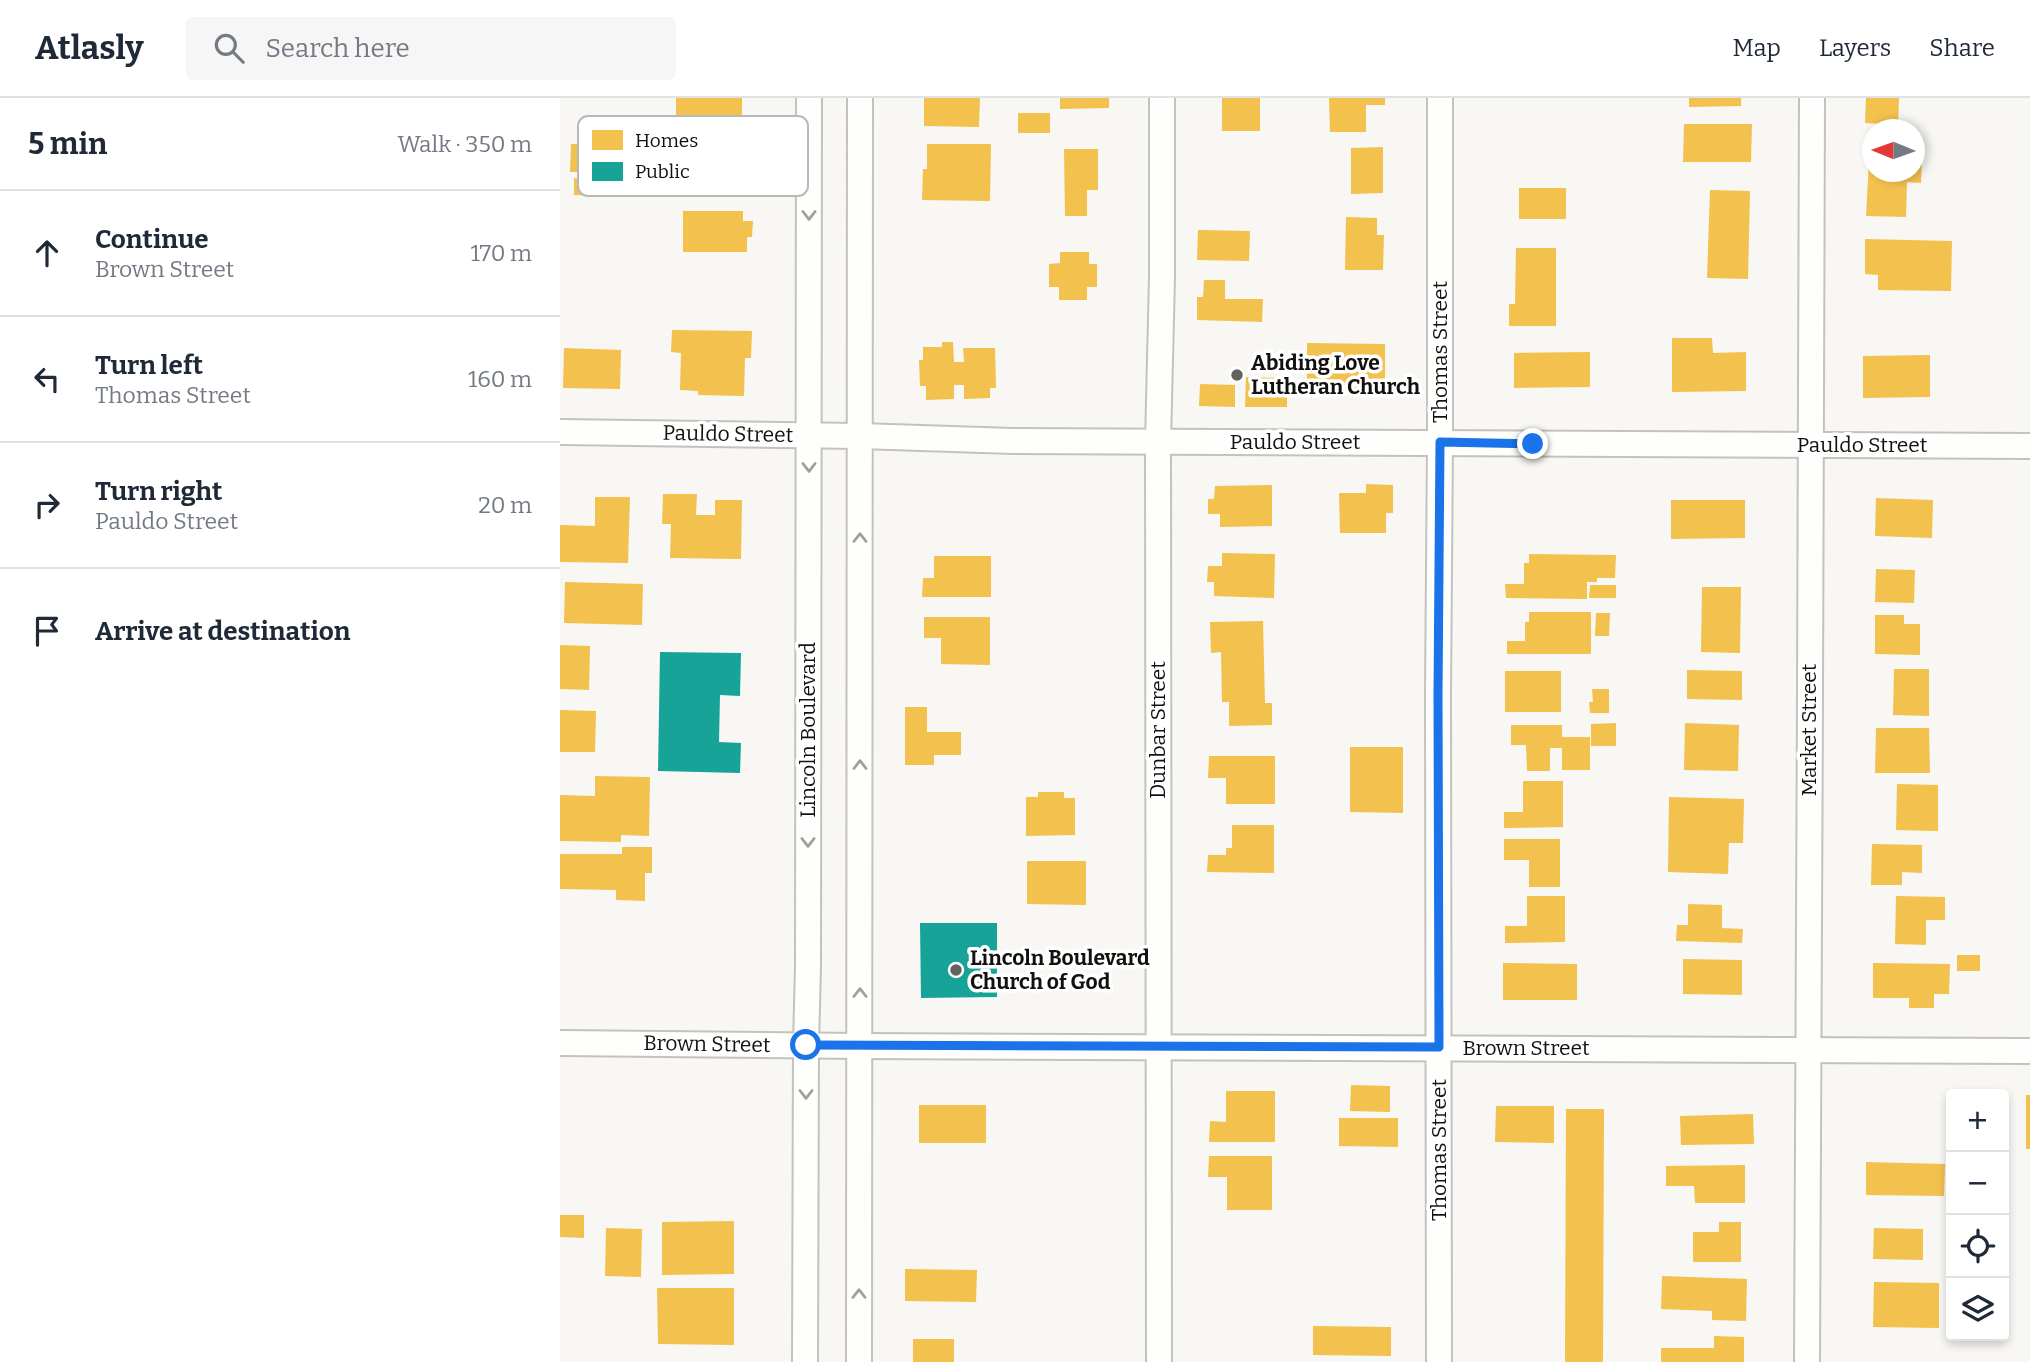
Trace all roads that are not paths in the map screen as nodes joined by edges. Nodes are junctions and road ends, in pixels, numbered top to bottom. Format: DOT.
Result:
graph roads {
  1 [pos="809,98"];
  2 [pos="860,98"];
  3 [pos="1162,98"];
  4 [pos="1440,98"];
  5 [pos="1812,98"];
  6 [pos="560,432"];
  7 [pos="809,435"];
  8 [pos="860,436"];
  9 [pos="1158,442"];
  10 [pos="1440,442"];
  11 [pos="1813,445"];
  12 [pos="2030,446"];
  13 [pos="560,1043"];
  14 [pos="806,1045"];
  15 [pos="860,1046"];
  16 [pos="1158,1047"];
  17 [pos="1439,1047"];
  18 [pos="1807,1049"];
  19 [pos="2030,1051"];
  20 [pos="805,1362"];
  21 [pos="859,1362"];
  22 [pos="1159,1362"];
  23 [pos="1439,1362"];
  24 [pos="1807,1362"];
  1 -- 7 [label="street, Lincoln Boulevard, one-way"];
  2 -- 8 [label="street"];
  3 -- 9 [label="street, Dunbar Street"];
  4 -- 10 [label="street, Thomas Street"];
  5 -- 11 [label="street, Market Street"];
  6 -- 7 [label="street, Pauldo Street"];
  7 -- 8 [label="street, Pauldo Street"];
  7 -- 14 [label="street, Lincoln Boulevard, one-way"];
  8 -- 9 [label="street, Pauldo Street"];
  15 -- 8 [label="street, one-way"];
  9 -- 10 [label="street, Pauldo Street"];
  9 -- 16 [label="street, Dunbar Street"];
  10 -- 11 [label="street, Pauldo Street"];
  10 -- 17 [label="street, Thomas Street"];
  11 -- 12 [label="street, Pauldo Street"];
  11 -- 18 [label="street, Market Street"];
  13 -- 14 [label="street, Brown Street"];
  14 -- 15 [label="street, Brown Street"];
  14 -- 20 [label="street, Lincoln Boulevard, one-way"];
  15 -- 16 [label="street, Brown Street"];
  21 -- 15 [label="street, one-way"];
  16 -- 17 [label="street, Brown Street"];
  16 -- 22 [label="street, Dunbar Street"];
  17 -- 18 [label="street, Brown Street"];
  17 -- 23 [label="street, Thomas Street"];
  18 -- 19 [label="street, Brown Street"];
  18 -- 24 [label="street, Market Street"];
}
